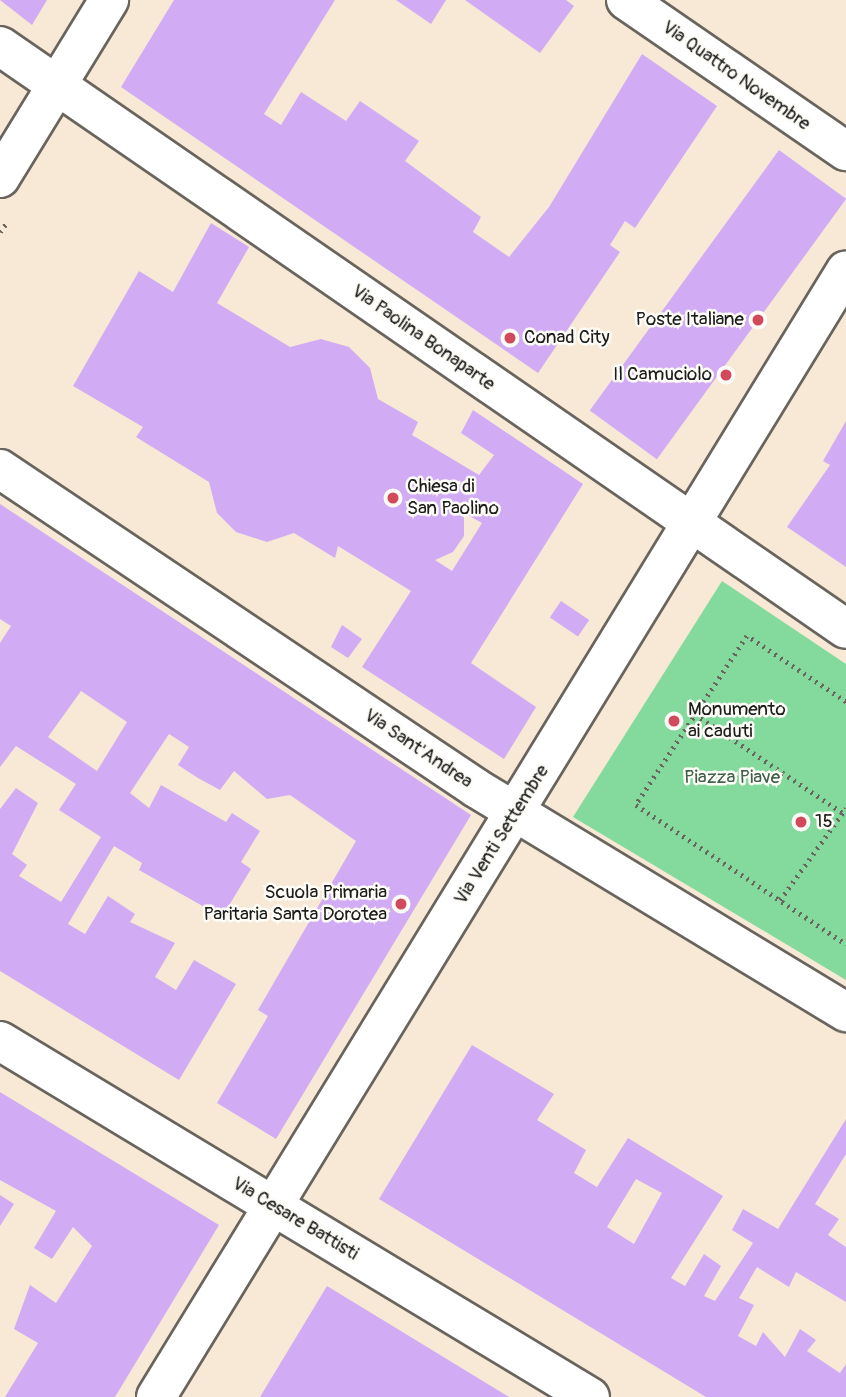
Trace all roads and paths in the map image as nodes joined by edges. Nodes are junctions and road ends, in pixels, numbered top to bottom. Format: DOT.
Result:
graph roads {
  1 [pos="109,0"];
  2 [pos="626,0"];
  3 [pos="0,46"];
  4 [pos="57,86"];
  5 [pos="846,151"];
  6 [pos="0,178"];
  7 [pos="846,270"];
  8 [pos="0,469"];
  9 [pos="691,524"];
  10 [pos="846,629"];
  11 [pos="846,702"];
  12 [pos="695,714"];
  13 [pos="517,812"];
  14 [pos="845,812"];
  15 [pos="780,900"];
  16 [pos="846,944"];
  17 [pos="846,1012"];
  18 [pos="0,1041"];
  19 [pos="272,1205"];
  20 [pos="156,1397"];
  21 [pos="590,1397"];
  1 -- 4 [label="street"];
  2 -- 5 [label="street, Via Quattro Novembre"];
  3 -- 4 [label="street, Via Paolina Bonaparte"];
  4 -- 6 [label="street"];
  4 -- 9 [label="street, Via Paolina Bonaparte"];
  7 -- 9 [label="street, Via Venti Settembre"];
  8 -- 13 [label="street, Via Sant'Andrea"];
  9 -- 10 [label="street, Via Paolina Bonaparte"];
  9 -- 13 [label="street, Via Venti Settembre"];
  11 -- 12 [label="path"];
  12 -- 14 [label="path"];
  12 -- 15 [label="path"];
  13 -- 17 [label="street, Via Sant'Andrea"];
  13 -- 19 [label="street, Via Venti Settembre"];
  14 -- 15 [label="path"];
  15 -- 16 [label="path"];
  18 -- 19 [label="street, Via Cesare Battisti"];
  19 -- 20 [label="street, Via Venti Settembre"];
  19 -- 21 [label="street, Via Cesare Battisti"];
}
